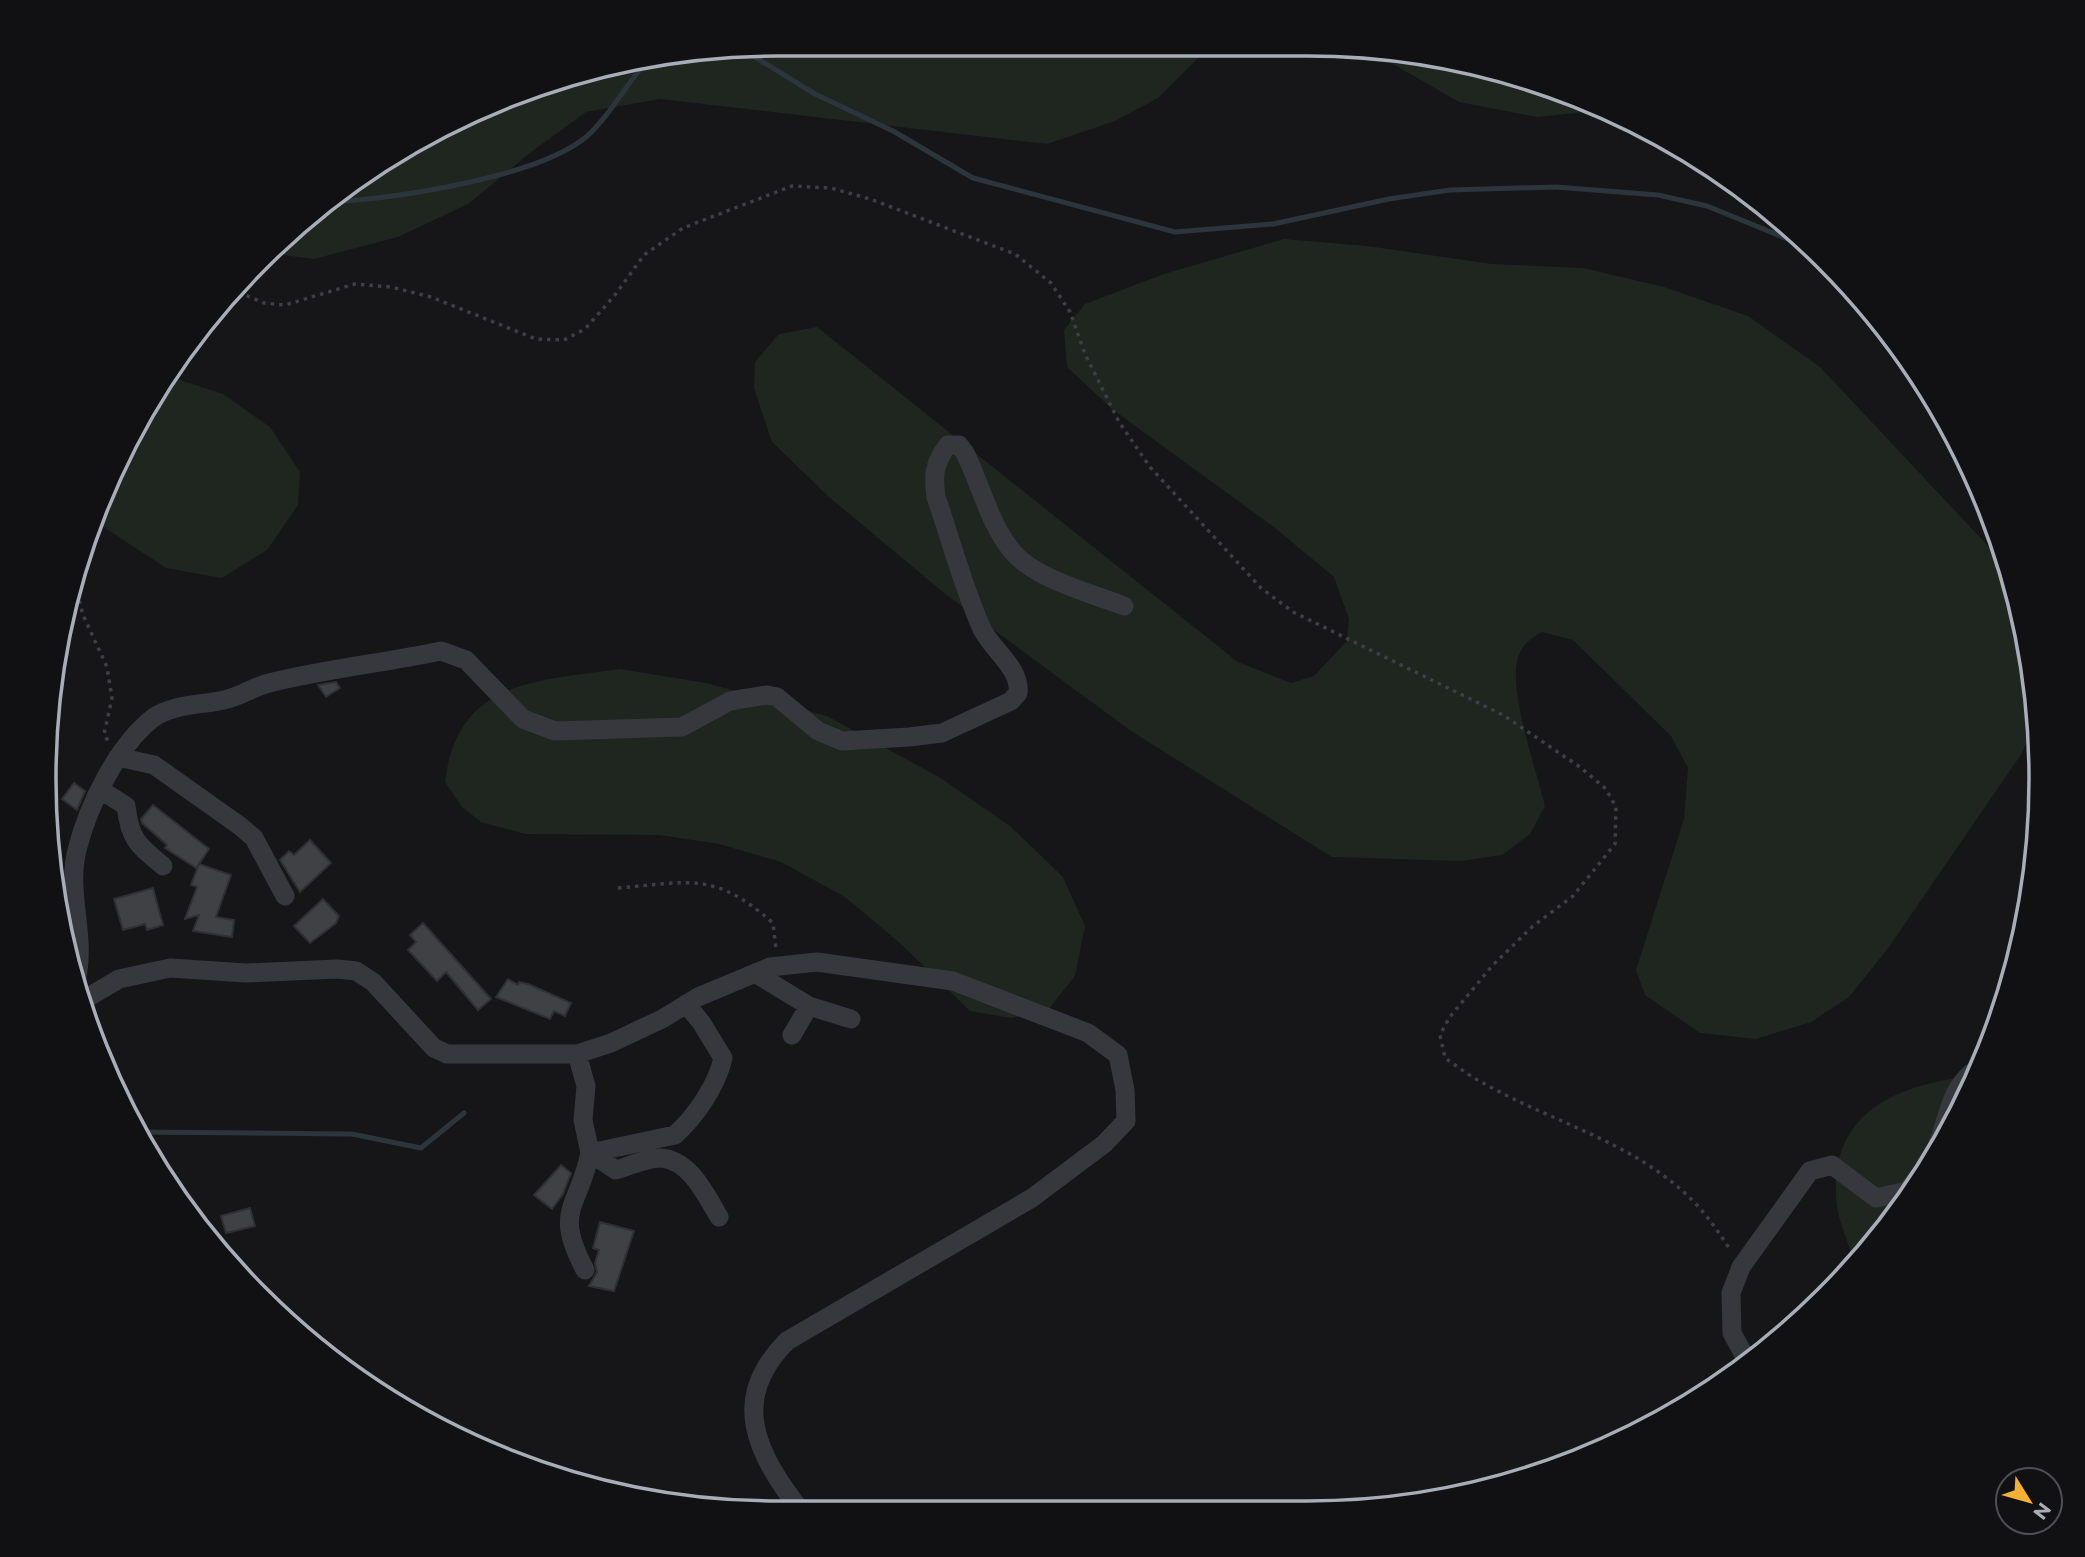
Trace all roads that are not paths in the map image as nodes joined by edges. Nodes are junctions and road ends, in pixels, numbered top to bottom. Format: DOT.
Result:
graph roads {
  1 [pos="1124,606"];
  2 [pos="118,757"];
  3 [pos="102,790"];
  4 [pos="163,866"];
  5 [pos="285,896"];
  6 [pos="79,958"];
  7 [pos="755,973"];
  8 [pos="90,996"];
  9 [pos="686,1004"];
  10 [pos="809,1006"];
  11 [pos="851,1019"];
  12 [pos="792,1035"];
  13 [pos="577,1054"];
  14 [pos="1958,1090"];
  15 [pos="1947,1112"];
  16 [pos="590,1153"];
  17 [pos="1898,1193"];
  18 [pos="719,1217"];
  19 [pos="584,1270"];
  20 [pos="1743,1354"];
  21 [pos="793,1501"];
  1 -- 2 [label="street"];
  2 -- 3 [label="street"];
  2 -- 5 [label="street"];
  3 -- 4 [label="street"];
  3 -- 6 [label="street"];
  7 -- 9 [label="street"];
  7 -- 10 [label="street"];
  7 -- 21 [label="street"];
  8 -- 13 [label="street"];
  9 -- 13 [label="street"];
  9 -- 16 [label="street"];
  10 -- 11 [label="street"];
  10 -- 12 [label="street"];
  13 -- 16 [label="street"];
  14 -- 15 [label="street"];
  16 -- 18 [label="street"];
  16 -- 19 [label="street"];
  17 -- 20 [label="street"];
}
